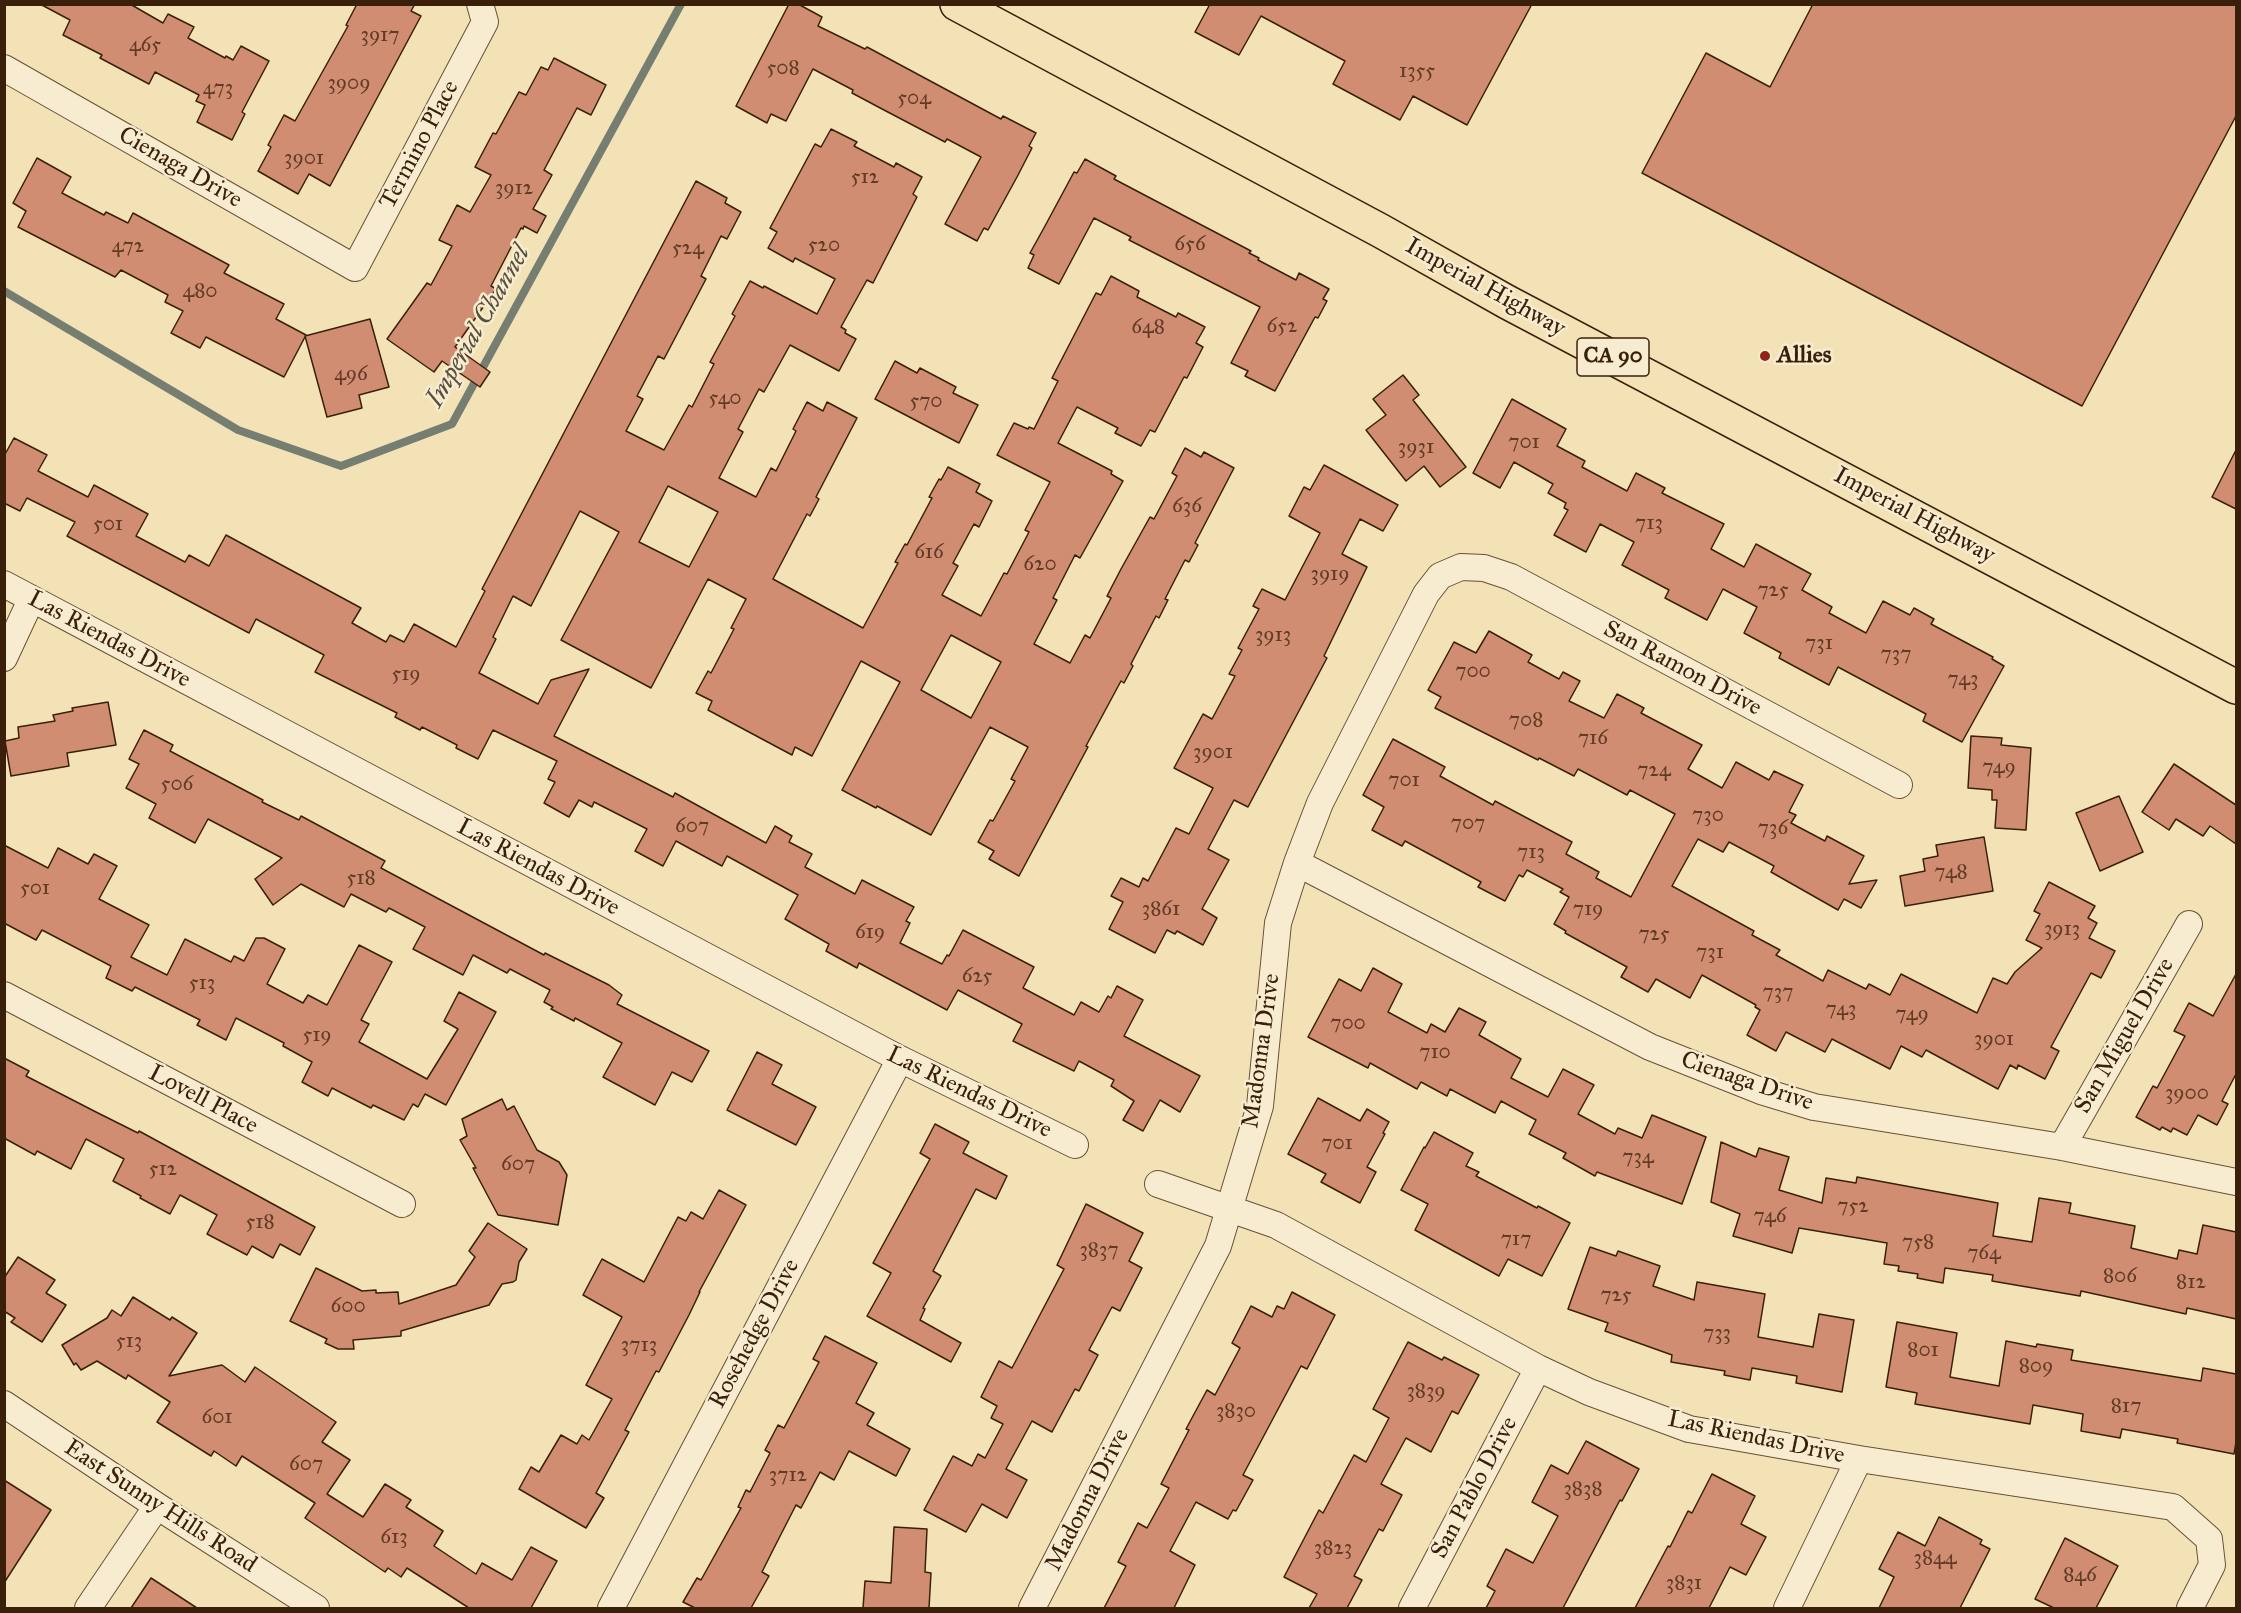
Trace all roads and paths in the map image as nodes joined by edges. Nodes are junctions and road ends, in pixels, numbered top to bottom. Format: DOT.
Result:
graph roads {
  1 [pos="957,4"];
  2 [pos="483,13"];
  3 [pos="996,14"];
  4 [pos="4,69"];
  5 [pos="355,268"];
  6 [pos="1461,567"];
  7 [pos="4,584"];
  8 [pos="31,600"];
  9 [pos="4,658"];
  10 [pos="2236,687"];
  11 [pos="1899,785"];
  12 [pos="1297,863"];
  13 [pos="2189,924"];
  14 [pos="4,995"];
  15 [pos="900,1059"];
  16 [pos="1075,1145"];
  17 [pos="2062,1147"];
  18 [pos="2236,1182"];
  19 [pos="1158,1184"];
  20 [pos="402,1204"];
  21 [pos="1230,1208"];
  22 [pos="1538,1368"];
  23 [pos="4,1404"];
  24 [pos="1858,1459"];
  25 [pos="157,1506"];
  26 [pos="88,1608"];
  27 [pos="316,1608"];
  28 [pos="611,1608"];
  29 [pos="1032,1608"];
  30 [pos="1412,1608"];
  31 [pos="1787,1608"];
  32 [pos="2190,1608"];
  1 -- 3 [label="main road, Imperial Highway / CA 90"];
  2 -- 5 [label="street, Termino Place"];
  3 -- 10 [label="main road, Imperial Highway / CA 90"];
  4 -- 5 [label="street, Cienaga Drive"];
  6 -- 11 [label="street, San Ramon Drive"];
  6 -- 12 [label="street, Madonna Drive"];
  7 -- 8 [label="street, Las Riendas Drive"];
  8 -- 9 [label="street"];
  8 -- 15 [label="street, Las Riendas Drive"];
  12 -- 17 [label="street, Cienaga Drive"];
  12 -- 21 [label="street, Madonna Drive"];
  13 -- 17 [label="street, San Miguel Drive"];
  14 -- 20 [label="street, Lovell Place"];
  15 -- 16 [label="street, Las Riendas Drive"];
  15 -- 28 [label="street, Rosehedge Drive"];
  17 -- 18 [label="street, Cienaga Drive"];
  19 -- 21 [label="street, Las Riendas Drive"];
  21 -- 22 [label="street, Las Riendas Drive"];
  21 -- 29 [label="street, Madonna Drive"];
  22 -- 24 [label="street, Las Riendas Drive"];
  22 -- 30 [label="street, San Pablo Drive"];
  23 -- 25 [label="street, East Sunny Hills Road"];
  24 -- 31 [label="street"];
  24 -- 32 [label="street, Las Riendas Drive"];
  25 -- 26 [label="street"];
  25 -- 27 [label="street, East Sunny Hills Road"];
}
